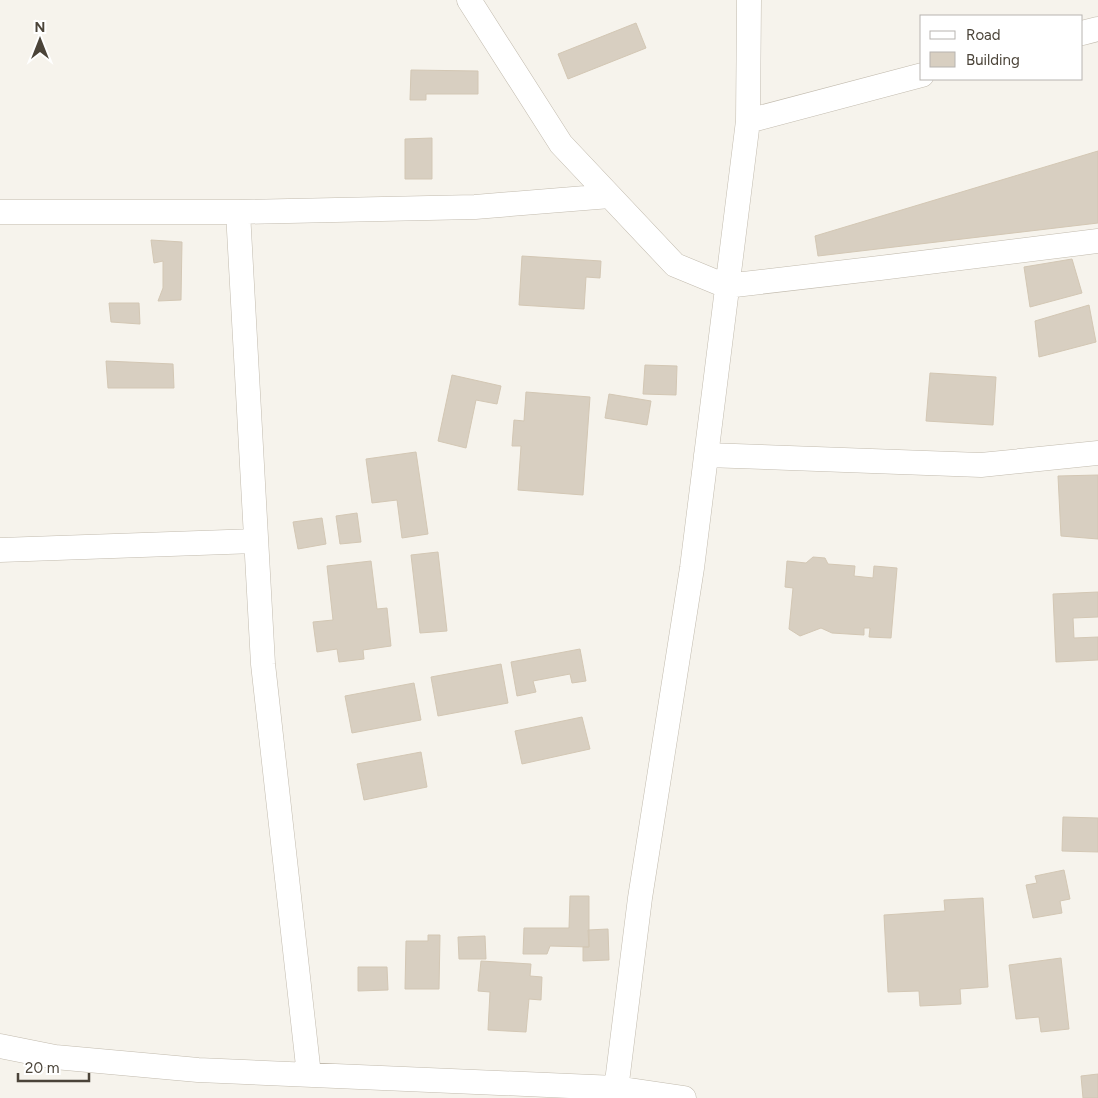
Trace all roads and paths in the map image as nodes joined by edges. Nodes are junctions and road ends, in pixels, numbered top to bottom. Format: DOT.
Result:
graph roads {
  1 [pos="469,0"];
  2 [pos="749,0"];
  3 [pos="1098,29"];
  4 [pos="1083,33"];
  5 [pos="920,77"];
  6 [pos="748,121"];
  7 [pos="610,196"];
  8 [pos="0,212"];
  9 [pos="238,212"];
  10 [pos="1098,240"];
  11 [pos="726,286"];
  12 [pos="1098,453"];
  13 [pos="706,455"];
  14 [pos="256,541"];
  15 [pos="0,550"];
  16 [pos="0,1046"];
  17 [pos="309,1075"];
  18 [pos="615,1093"];
  19 [pos="684,1098"];
  1 -- 7 [label="street"];
  2 -- 6 [label="street"];
  3 -- 4 [label="street"];
  5 -- 6 [label="street"];
  6 -- 11 [label="street"];
  7 -- 9 [label="street"];
  7 -- 11 [label="street"];
  8 -- 9 [label="street"];
  9 -- 14 [label="street"];
  10 -- 11 [label="street"];
  11 -- 13 [label="street"];
  12 -- 13 [label="street"];
  13 -- 18 [label="street"];
  14 -- 15 [label="street"];
  14 -- 17 [label="street"];
  16 -- 17 [label="street"];
  17 -- 18 [label="street"];
  18 -- 19 [label="street"];
}
